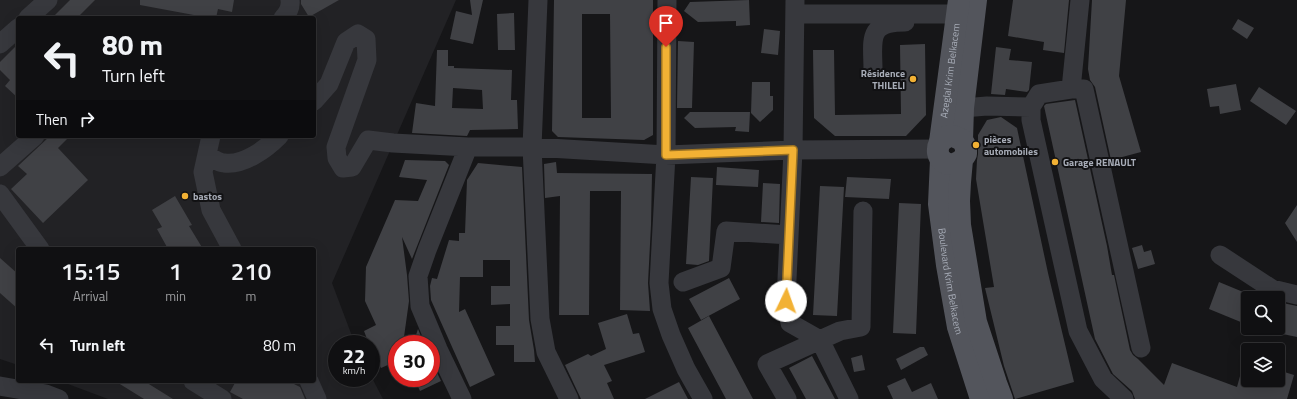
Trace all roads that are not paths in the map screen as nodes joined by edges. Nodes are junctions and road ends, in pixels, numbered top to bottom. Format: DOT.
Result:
graph roads {
  1 [pos="48,0"];
  2 [pos="290,0"];
  3 [pos="538,0"];
  4 [pos="667,0"];
  5 [pos="976,0"];
  6 [pos="1080,0"];
  7 [pos="795,7"];
  8 [pos="958,7"];
  9 [pos="930,14"];
  10 [pos="30,16"];
  11 [pos="285,16"];
  12 [pos="16,30"];
  13 [pos="0,44"];
  14 [pos="873,70"];
  15 [pos="1071,89"];
  16 [pos="316,99"];
  17 [pos="1031,107"];
  18 [pos="963,108"];
  19 [pos="33,138"];
  20 [pos="211,138"];
  21 [pos="277,138"];
  22 [pos="468,147"];
  23 [pos="532,147"];
  24 [pos="793,150"];
  25 [pos="949,150"];
  26 [pos="207,155"];
  27 [pos="666,155"];
  28 [pos="0,167"];
  29 [pos="0,194"];
  30 [pos="863,212"];
  31 [pos="789,235"];
  32 [pos="39,247"];
  33 [pos="231,247"];
  34 [pos="1220,255"];
  35 [pos="684,282"];
  36 [pos="1297,295"];
  37 [pos="820,340"];
  38 [pos="1141,348"];
  39 [pos="1103,379"];
  40 [pos="196,383"];
  41 [pos="311,383"];
  42 [pos="0,386"];
  43 [pos="59,399"];
  44 [pos="222,399"];
  45 [pos="317,399"];
  46 [pos="462,399"];
  47 [pos="569,399"];
  48 [pos="703,399"];
  49 [pos="787,399"];
  50 [pos="848,399"];
  51 [pos="981,399"];
  52 [pos="1002,399"];
  53 [pos="1104,399"];
  54 [pos="1124,399"];
  1 -- 10 [label="street"];
  2 -- 11 [label="street"];
  3 -- 23 [label="street"];
  4 -- 27 [label="street"];
  5 -- 18 [label="main road"];
  6 -- 15 [label="street"];
  7 -- 9 [label="street"];
  7 -- 24 [label="street"];
  8 -- 9 [label="street"];
  8 -- 25 [label="main road, Azeglal Krim Belkacem"];
  9 -- 14 [label="street"];
  12 -- 13 [label="street"];
  15 -- 17 [label="street"];
  15 -- 38 [label="street"];
  16 -- 22 [label="street"];
  17 -- 18 [label="street"];
  17 -- 39 [label="street"];
  18 -- 25 [label="main road"];
  19 -- 28 [label="street"];
  20 -- 26 [label="street"];
  21 -- 26 [label="street"];
  22 -- 23 [label="street"];
  22 -- 46 [label="street"];
  23 -- 27 [label="street"];
  23 -- 47 [label="street"];
  24 -- 25 [label="street"];
  24 -- 27 [label="street"];
  24 -- 31 [label="street"];
  25 -- 51 [label="main road, Boulevard Krim Belkacem"];
  25 -- 52 [label="main road"];
  26 -- 33 [label="street"];
  27 -- 48 [label="street"];
  29 -- 32 [label="street"];
  30 -- 37 [label="street"];
  31 -- 35 [label="street"];
  31 -- 37 [label="street"];
  34 -- 36 [label="street"];
  37 -- 49 [label="street"];
  37 -- 50 [label="street"];
  39 -- 53 [label="street"];
  39 -- 54 [label="street"];
  40 -- 44 [label="street"];
  41 -- 45 [label="street"];
  42 -- 43 [label="street"];
}
